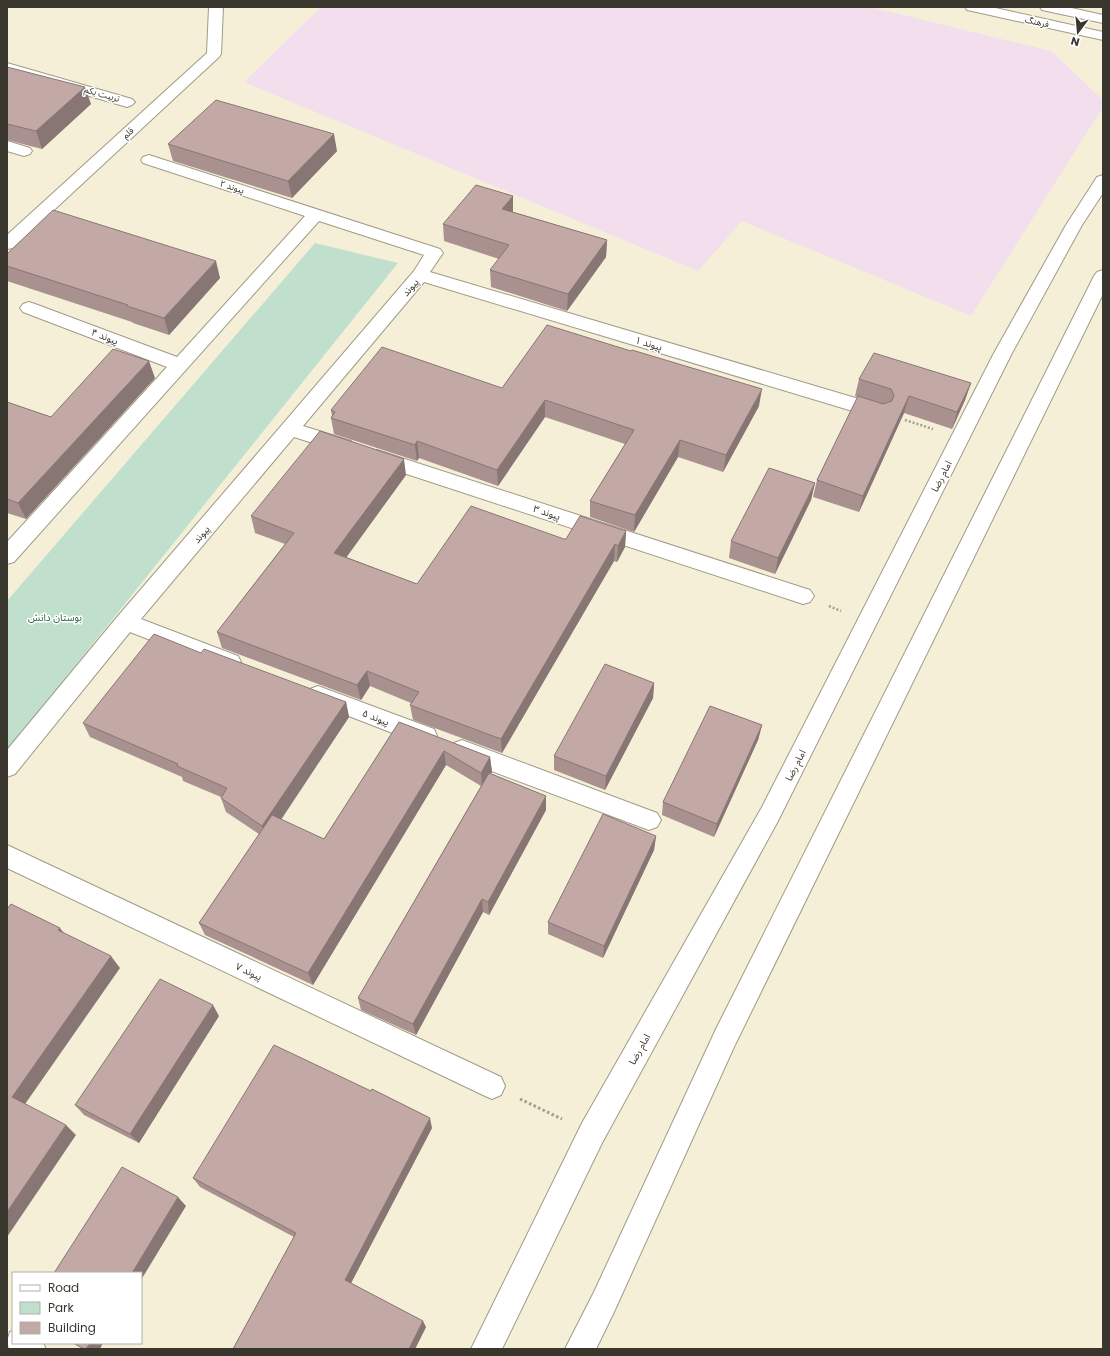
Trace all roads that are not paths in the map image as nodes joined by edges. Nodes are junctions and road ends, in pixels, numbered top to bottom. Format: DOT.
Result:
graph roads {
  1 [pos="216,7"];
  2 [pos="972,7"];
  3 [pos="1047,7"];
  4 [pos="1103,19"];
  5 [pos="1103,36"];
  6 [pos="7,67"];
  7 [pos="127,102"];
  8 [pos="7,146"];
  9 [pos="24,151"];
  10 [pos="149,160"];
  11 [pos="1103,180"];
  12 [pos="315,215"];
  13 [pos="7,244"];
  14 [pos="420,275"];
  15 [pos="1103,276"];
  16 [pos="29,308"];
  17 [pos="181,365"];
  18 [pos="879,412"];
  19 [pos="290,428"];
  20 [pos="16,533"];
  21 [pos="7,556"];
  22 [pos="803,596"];
  23 [pos="126,622"];
  24 [pos="246,668"];
  25 [pos="298,687"];
  26 [pos="7,767"];
  27 [pos="649,820"];
  28 [pos="7,856"];
  29 [pos="492,1086"];
  30 [pos="486,1349"];
  31 [pos="580,1349"];
  1 -- 13 [label="street, قلم"];
  2 -- 5 [label="street, فرهنگ"];
  3 -- 4 [label="street, فرهنگ"];
  6 -- 7 [label="street, تربیت یکم"];
  8 -- 9 [label="street"];
  10 -- 12 [label="street, پیوند ۲"];
  11 -- 30 [label="street, امام رضا"];
  12 -- 14 [label="street, پیوند"];
  12 -- 17 [label="street"];
  14 -- 18 [label="street, پیوند ۱"];
  14 -- 19 [label="street, پیوند"];
  15 -- 31 [label="street"];
  16 -- 17 [label="street, پیوند ۴"];
  17 -- 20 [label="street"];
  19 -- 22 [label="street, پیوند ۳"];
  19 -- 23 [label="street, پیوند"];
  20 -- 21 [label="street"];
  23 -- 24 [label="street"];
  23 -- 26 [label="street, پیوند"];
  25 -- 27 [label="street, پیوند ۵"];
  28 -- 29 [label="street, پیوند ۷"];
}
